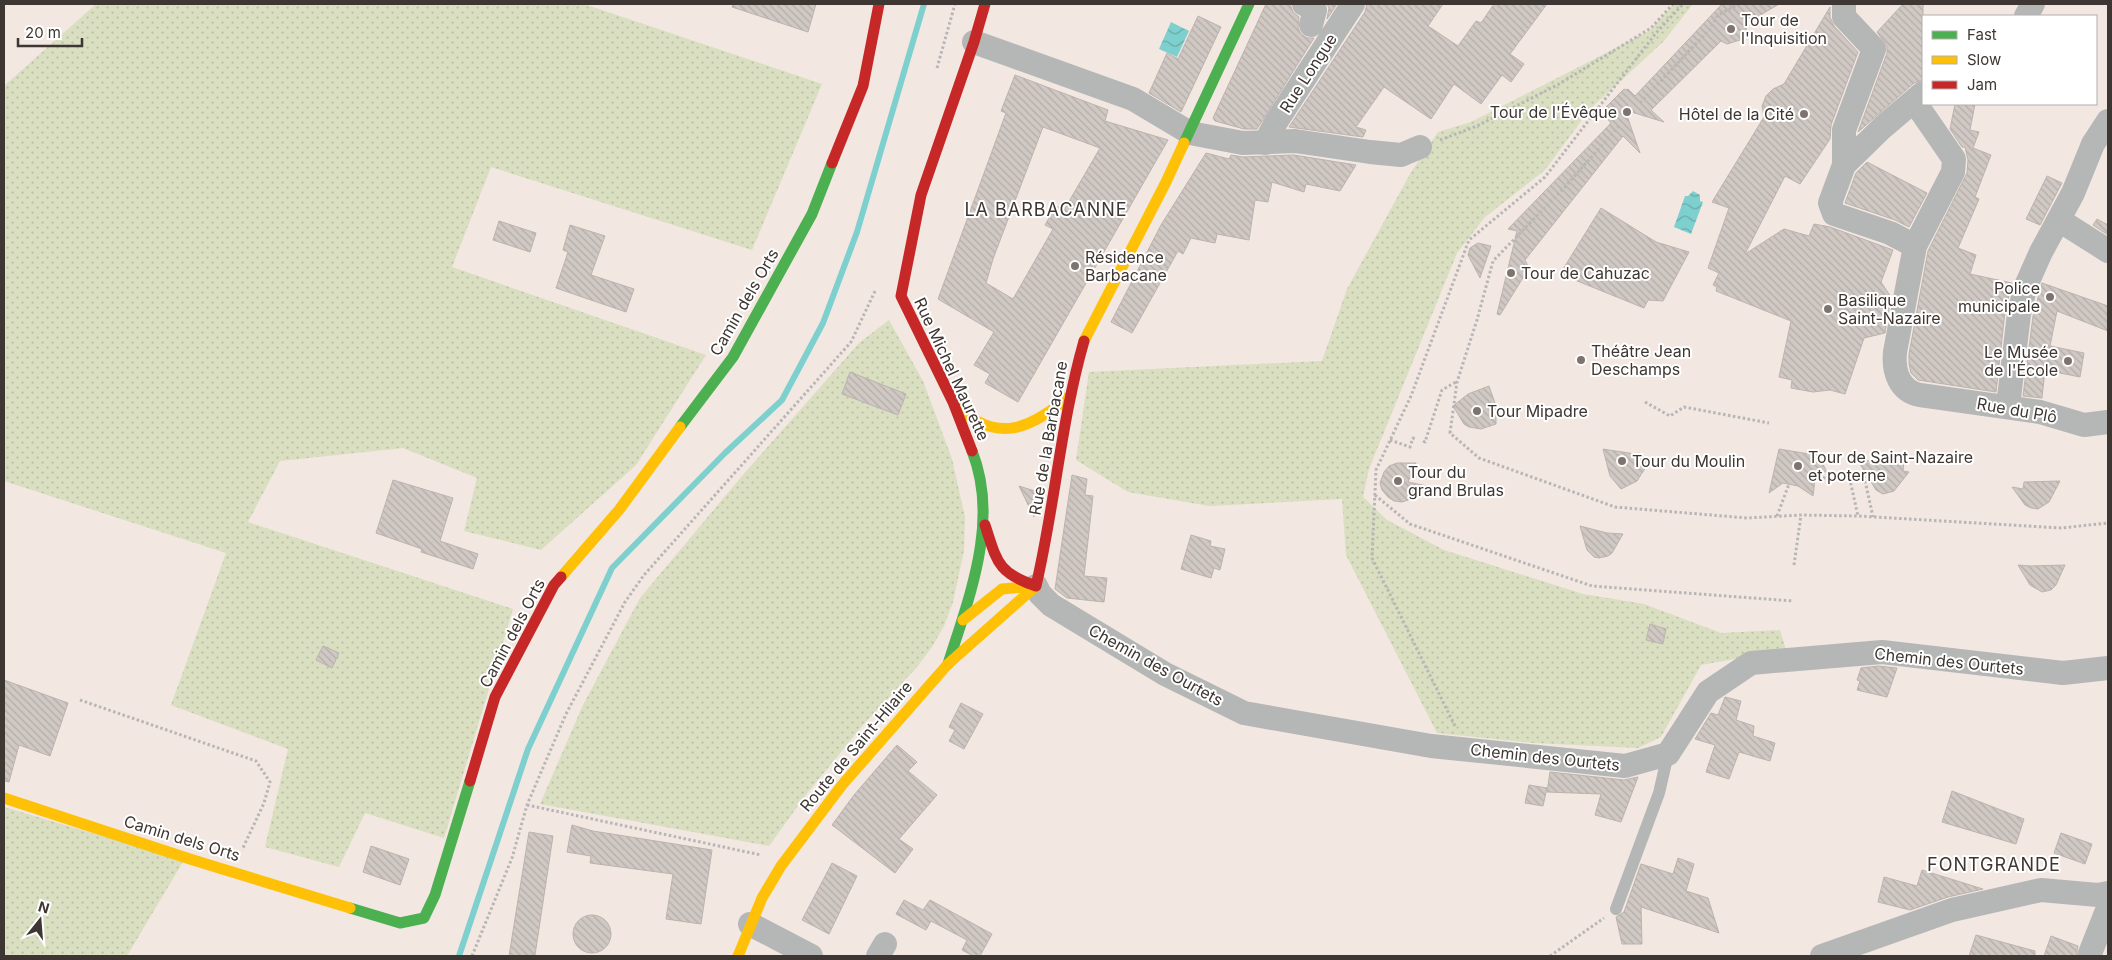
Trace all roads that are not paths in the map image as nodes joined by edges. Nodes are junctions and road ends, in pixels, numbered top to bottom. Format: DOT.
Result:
graph roads {
  1 [pos="878,4"];
  2 [pos="986,4"];
  3 [pos="1249,4"];
  4 [pos="1353,4"];
  5 [pos="1844,4"];
  6 [pos="2033,4"];
  7 [pos="2027,15"];
  8 [pos="974,42"];
  9 [pos="1919,97"];
  10 [pos="1923,105"];
  11 [pos="2108,121"];
  12 [pos="1190,132"];
  13 [pos="1265,143"];
  14 [pos="1420,147"];
  15 [pos="1844,165"];
  16 [pos="2059,220"];
  17 [pos="1915,246"];
  18 [pos="2108,251"];
  19 [pos="1071,395"];
  20 [pos="953,402"];
  21 [pos="2008,406"];
  22 [pos="2108,422"];
  23 [pos="984,520"];
  24 [pos="1036,586"];
  25 [pos="963,620"];
  26 [pos="948,664"];
  27 [pos="2108,668"];
  28 [pos="1668,754"];
  29 [pos="4,798"];
  30 [pos="2108,893"];
  31 [pos="2108,908"];
  32 [pos="1616,909"];
  33 [pos="750,924"];
  34 [pos="738,956"];
  35 [pos="811,956"];
  36 [pos="1822,956"];
  37 [pos="2089,956"];
  1 -- 29 [label="main road, Camin dels Orts"];
  2 -- 8 [label="main road, Rue Michel Maurette"];
  3 -- 12 [label="main road, Rue de la Barbacane"];
  4 -- 13 [label="street, Rue Longue"];
  5 -- 15 [label="street"];
  6 -- 7 [label="street"];
  8 -- 12 [label="street"];
  8 -- 20 [label="main road, Rue Michel Maurette"];
  9 -- 15 [label="street"];
  10 -- 17 [label="street"];
  11 -- 16 [label="street"];
  12 -- 13 [label="street"];
  12 -- 19 [label="main road, Rue de la Barbacane"];
  13 -- 14 [label="street"];
  15 -- 17 [label="street"];
  16 -- 18 [label="street"];
  16 -- 21 [label="street"];
  17 -- 21 [label="street, Rue du Plô"];
  19 -- 20 [label="main road"];
  19 -- 24 [label="main road, Rue de la Barbacane"];
  20 -- 23 [label="main road, Rue Michel Maurette"];
  21 -- 22 [label="street, Rue du Plô"];
  23 -- 24 [label="main road"];
  23 -- 25 [label="main road, Rue Michel Maurette"];
  24 -- 25 [label="main road"];
  24 -- 26 [label="main road, Route de Saint-Hilaire"];
  24 -- 28 [label="street, Chemin des Ourtets"];
  25 -- 26 [label="main road, Rue Michel Maurette"];
  26 -- 33 [label="main road, Route de Saint-Hilaire"];
  27 -- 28 [label="street, Chemin des Ourtets"];
  28 -- 32 [label="lane"];
  30 -- 36 [label="street"];
  31 -- 37 [label="street"];
  33 -- 34 [label="main road, Route de Saint-Hilaire"];
  33 -- 35 [label="street"];
}
